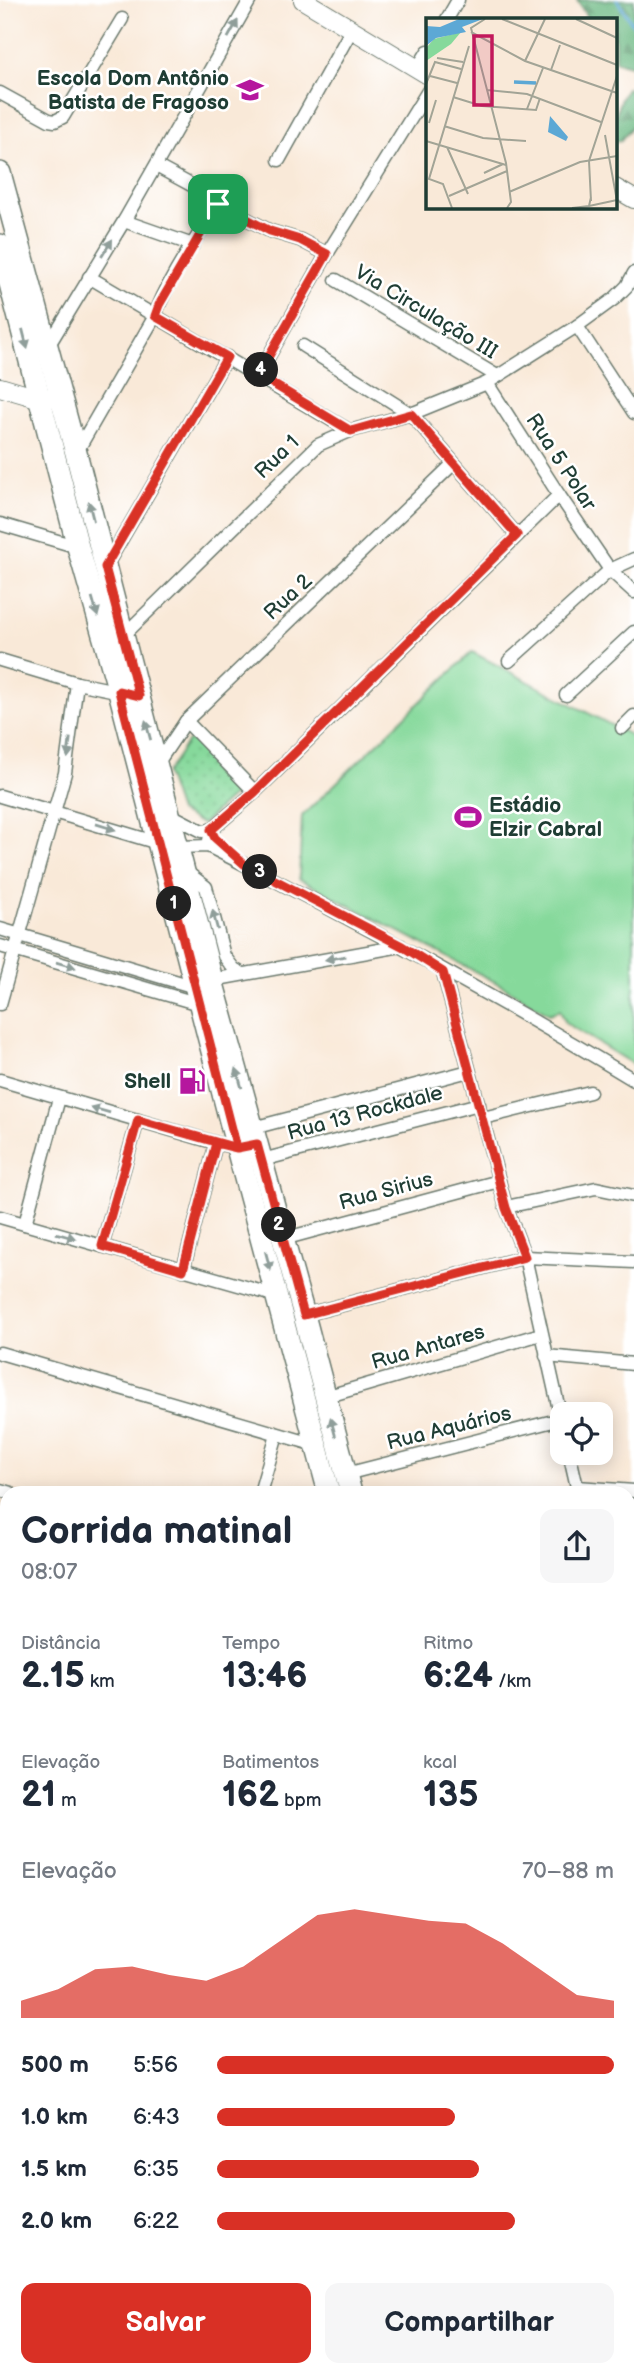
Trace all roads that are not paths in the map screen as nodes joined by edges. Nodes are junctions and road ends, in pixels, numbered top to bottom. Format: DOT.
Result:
graph roads {
  1 [pos="250,0"];
  2 [pos="303,0"];
  3 [pos="458,0"];
  4 [pos="448,18"];
  5 [pos="122,19"];
  6 [pos="352,29"];
  7 [pos="422,72"];
  8 [pos="0,93"];
  9 [pos="426,94"];
  10 [pos="279,160"];
  11 [pos="156,166"];
  12 [pos="0,173"];
  13 [pos="616,189"];
  14 [pos="634,200"];
  15 [pos="218,204"];
  16 [pos="124,221"];
  17 [pos="0,244"];
  18 [pos="193,245"];
  19 [pos="327,254"];
  20 [pos="634,273"];
  21 [pos="13,277"];
  22 [pos="89,277"];
  23 [pos="336,280"];
  24 [pos="155,316"];
  25 [pos="577,326"];
  26 [pos="303,346"];
  27 [pos="47,348"];
  28 [pos="227,357"];
  29 [pos="258,375"];
  30 [pos="492,380"];
  31 [pos="0,387"];
  32 [pos="50,397"];
  33 [pos="634,413"];
  34 [pos="411,414"];
  35 [pos="351,431"];
  36 [pos="76,453"];
  37 [pos="453,464"];
  38 [pos="559,495"];
  39 [pos="0,524"];
  40 [pos="517,535"];
  41 [pos="78,547"];
  42 [pos="634,559"];
  43 [pos="105,567"];
  44 [pos="610,570"];
  45 [pos="634,592"];
  46 [pos="634,632"];
  47 [pos="123,636"];
  48 [pos="0,660"];
  49 [pos="509,661"];
  50 [pos="77,682"];
  51 [pos="129,694"];
  52 [pos="566,695"];
  53 [pos="634,716"];
  54 [pos="186,721"];
  55 [pos="622,728"];
  56 [pos="157,764"];
  57 [pos="255,792"];
  58 [pos="0,796"];
  59 [pos="54,812"];
  60 [pos="169,814"];
  61 [pos="211,830"];
  62 [pos="168,845"];
  63 [pos="208,846"];
  64 [pos="244,864"];
  65 [pos="183,869"];
  66 [pos="0,929"];
  67 [pos="20,935"];
  68 [pos="0,946"];
  69 [pos="402,946"];
  70 [pos="16,950"];
  71 [pos="443,972"];
  72 [pos="243,974"];
  73 [pos="202,990"];
  74 [pos="0,1004"];
  75 [pos="469,1072"];
  76 [pos="0,1080"];
  77 [pos="634,1080"];
  78 [pos="590,1092"];
  79 [pos="59,1098"];
  80 [pos="479,1104"];
  81 [pos="483,1118"];
  82 [pos="138,1120"];
  83 [pos="245,1145"];
  84 [pos="499,1181"];
  85 [pos="634,1196"];
  86 [pos="506,1208"];
  87 [pos="0,1217"];
  88 [pos="25,1224"];
  89 [pos="283,1239"];
  90 [pos="102,1246"];
  91 [pos="525,1257"];
  92 [pos="634,1262"];
  93 [pos="183,1270"];
  94 [pos="277,1296"];
  95 [pos="304,1315"];
  96 [pos="541,1334"];
  97 [pos="0,1353"];
  98 [pos="546,1356"];
  99 [pos="634,1364"];
  100 [pos="325,1397"];
  101 [pos="557,1402"];
  102 [pos="550,1424"];
  103 [pos="277,1434"];
  104 [pos="316,1445"];
  105 [pos="571,1465"];
  106 [pos="348,1483"];
  107 [pos="262,1486"];
  108 [pos="327,1486"];
  109 [pos="575,1486"];
  11 -- 1 [label="street, one-way"];
  2 -- 6 [label="main road"];
  3 -- 4 [label="street"];
  5 -- 8 [label="street"];
  6 -- 7 [label="main road"];
  6 -- 10 [label="street"];
  9 -- 19 [label="street"];
  11 -- 15 [label="street"];
  11 -- 16 [label="street"];
  12 -- 21 [label="main road"];
  13 -- 14 [label="main road"];
  15 -- 18 [label="street"];
  15 -- 19 [label="street"];
  16 -- 18 [label="street"];
  22 -- 16 [label="street, one-way"];
  17 -- 21 [label="main road"];
  18 -- 24 [label="street"];
  19 -- 29 [label="street"];
  20 -- 25 [label="street, Rua 1"];
  21 -- 27 [label="main road"];
  21 -- 32 [label="main road, one-way"];
  22 -- 24 [label="street"];
  22 -- 27 [label="street"];
  23 -- 30 [label="street, Via Circulação III"];
  24 -- 28 [label="street"];
  24 -- 36 [label="street"];
  25 -- 30 [label="street, Rua 1"];
  25 -- 33 [label="street"];
  26 -- 34 [label="street"];
  27 -- 32 [label="main road"];
  28 -- 29 [label="street"];
  28 -- 43 [label="street"];
  29 -- 35 [label="street"];
  30 -- 34 [label="street, Rua 1"];
  30 -- 38 [label="street, Rua 5 Polar"];
  31 -- 32 [label="main road"];
  32 -- 36 [label="main road"];
  32 -- 41 [label="main road"];
  34 -- 35 [label="street, Rua 1"];
  34 -- 37 [label="street"];
  35 -- 47 [label="street, Rua 1"];
  43 -- 36 [label="main road, one-way"];
  37 -- 40 [label="street"];
  37 -- 54 [label="street, Rua 2"];
  38 -- 40 [label="street"];
  38 -- 44 [label="street, Rua 5 Polar"];
  39 -- 41 [label="street"];
  40 -- 57 [label="street"];
  41 -- 51 [label="main road, one-way"];
  42 -- 44 [label="street"];
  43 -- 47 [label="main road"];
  44 -- 45 [label="street, Rua 5 Polar"];
  44 -- 49 [label="street"];
  46 -- 52 [label="street"];
  47 -- 51 [label="main road"];
  48 -- 50 [label="street"];
  50 -- 51 [label="street"];
  50 -- 59 [label="street, one-way"];
  56 -- 51 [label="main road, one-way"];
  51 -- 62 [label="main road"];
  53 -- 55 [label="street"];
  54 -- 56 [label="street, Rua 2"];
  54 -- 57 [label="street"];
  56 -- 60 [label="main road"];
  57 -- 61 [label="street"];
  58 -- 59 [label="street"];
  59 -- 62 [label="street, one-way"];
  59 -- 67 [label="street"];
  60 -- 61 [label="street"];
  60 -- 62 [label="main road"];
  61 -- 63 [label="street"];
  61 -- 64 [label="street"];
  62 -- 63 [label="street"];
  62 -- 65 [label="main road"];
  62 -- 73 [label="main road"];
  63 -- 64 [label="street"];
  64 -- 69 [label="street"];
  72 -- 65 [label="street, one-way"];
  65 -- 73 [label="main road"];
  66 -- 67 [label="street"];
  67 -- 70 [label="street"];
  67 -- 73 [label="street"];
  68 -- 70 [label="street"];
  69 -- 71 [label="street"];
  69 -- 72 [label="street, one-way"];
  70 -- 73 [label="street, one-way"];
  70 -- 74 [label="street"];
  71 -- 75 [label="street"];
  71 -- 77 [label="street"];
  72 -- 73 [label="street"];
  73 -- 83 [label="main road"];
  75 -- 80 [label="street"];
  75 -- 83 [label="street, Rua 13 Rockdale"];
  76 -- 79 [label="street"];
  78 -- 81 [label="street"];
  82 -- 79 [label="street, one-way"];
  79 -- 88 [label="street"];
  80 -- 81 [label="street"];
  80 -- 83 [label="street, Rua 13 Rockdale"];
  81 -- 84 [label="street"];
  82 -- 83 [label="street"];
  82 -- 90 [label="street"];
  83 -- 89 [label="main road"];
  83 -- 93 [label="street"];
  83 -- 94 [label="main road, one-way"];
  84 -- 86 [label="street"];
  84 -- 89 [label="street, Rua Sirius"];
  85 -- 86 [label="street"];
  86 -- 91 [label="street"];
  87 -- 88 [label="street"];
  88 -- 90 [label="street, one-way"];
  89 -- 95 [label="main road"];
  90 -- 93 [label="street"];
  91 -- 92 [label="street"];
  91 -- 95 [label="street"];
  91 -- 96 [label="street"];
  93 -- 94 [label="street"];
  94 -- 104 [label="main road"];
  95 -- 100 [label="main road"];
  96 -- 98 [label="street"];
  96 -- 100 [label="street, Rua Antares"];
  97 -- 103 [label="street"];
  98 -- 99 [label="street"];
  98 -- 101 [label="street"];
  106 -- 100 [label="main road, one-way"];
  102 -- 106 [label="street, Rua Aquários"];
  103 -- 104 [label="street"];
  103 -- 107 [label="street"];
  104 -- 108 [label="main road"];
  105 -- 109 [label="street"];
}
